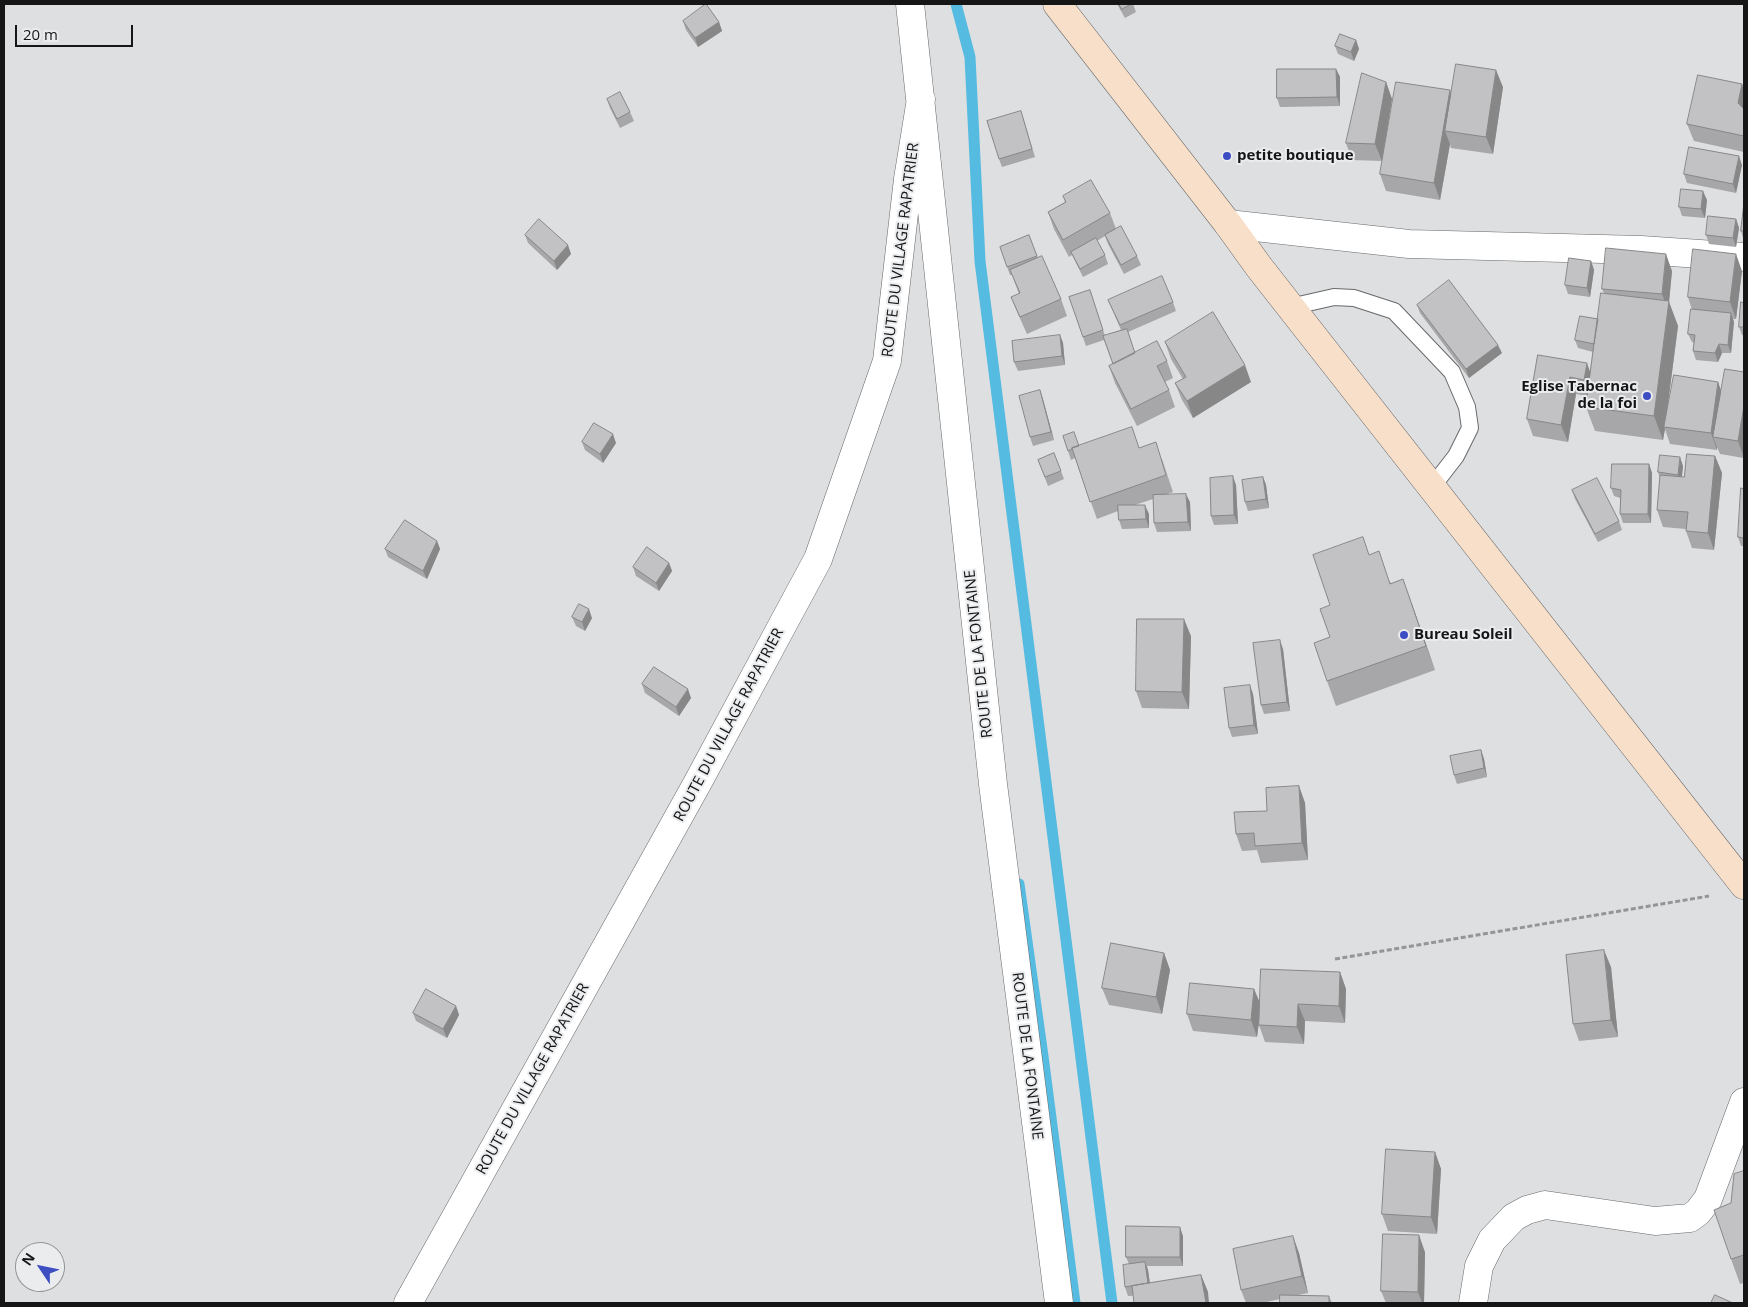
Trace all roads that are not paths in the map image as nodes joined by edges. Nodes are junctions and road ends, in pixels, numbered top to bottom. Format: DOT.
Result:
graph roads {
  1 [pos="910,4"];
  2 [pos="1057,4"];
  3 [pos="921,99"];
  4 [pos="1228,224"];
  5 [pos="1744,257"];
  6 [pos="1290,306"];
  7 [pos="1432,487"];
  8 [pos="1744,885"];
  9 [pos="1744,1102"];
  10 [pos="408,1303"];
  11 [pos="1059,1303"];
  12 [pos="1473,1303"];
  1 -- 3 [label="street, ROUTE DE LA FONTAINE"];
  2 -- 4 [label="main road"];
  3 -- 10 [label="street, ROUTE DU VILLAGE RAPATRIER"];
  3 -- 11 [label="street, ROUTE DE LA FONTAINE"];
  4 -- 5 [label="street"];
  4 -- 6 [label="main road"];
  6 -- 7 [label="main road"];
  6 -- 7 [label="lane"];
  7 -- 8 [label="main road"];
  9 -- 12 [label="street"];
}
